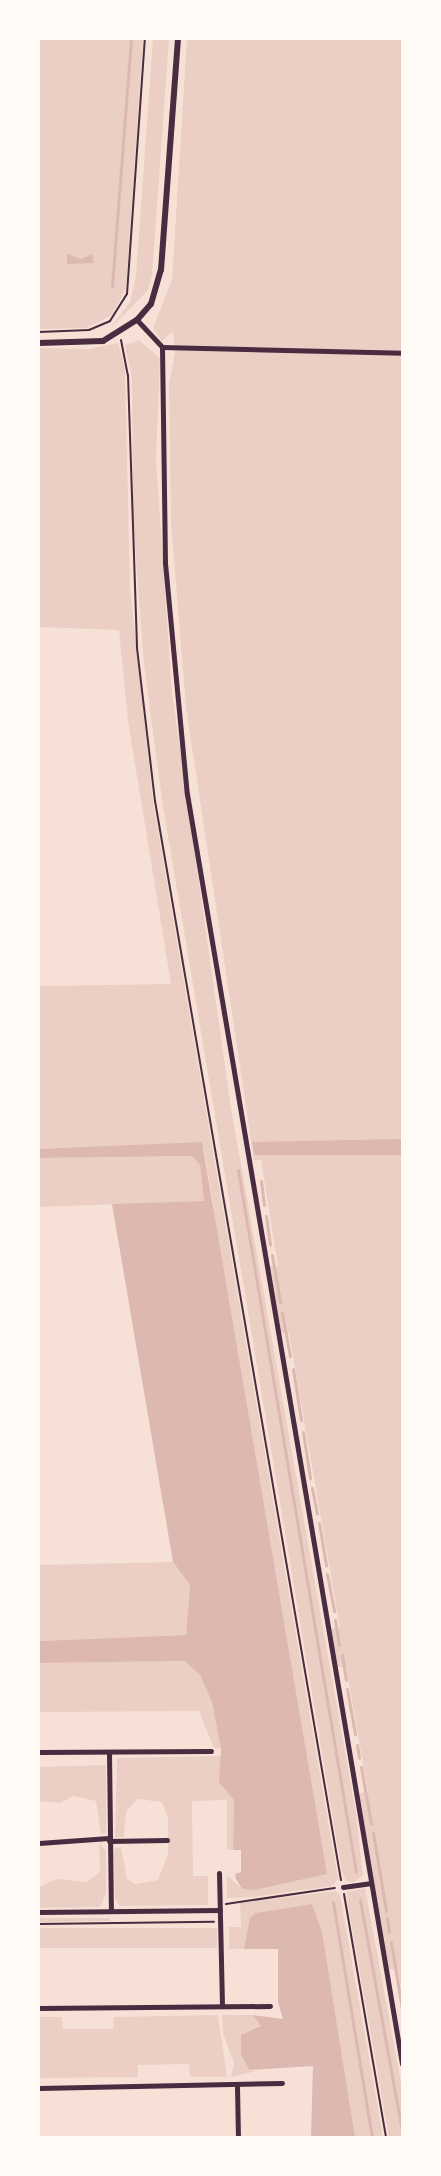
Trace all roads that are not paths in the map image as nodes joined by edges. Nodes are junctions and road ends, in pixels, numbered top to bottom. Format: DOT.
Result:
graph roads {
  1 [pos="178,39"];
  2 [pos="138,320"];
  3 [pos="39,343"];
  4 [pos="162,347"];
  5 [pos="402,353"];
  6 [pos="211,1751"];
  7 [pos="39,1752"];
  8 [pos="109,1752"];
  9 [pos="109,1840"];
  10 [pos="167,1840"];
  11 [pos="39,1842"];
  12 [pos="219,1873"];
  13 [pos="370,1883"];
  14 [pos="343,1887"];
  15 [pos="219,1908"];
  16 [pos="110,1911"];
  17 [pos="39,1912"];
  18 [pos="222,2006"];
  19 [pos="270,2006"];
  20 [pos="39,2008"];
  21 [pos="402,2064"];
  22 [pos="282,2083"];
  23 [pos="237,2086"];
  24 [pos="39,2088"];
  25 [pos="238,2137"];
  1 -- 2 [label="street"];
  2 -- 3 [label="street"];
  2 -- 4 [label="street"];
  4 -- 5 [label="street"];
  4 -- 13 [label="street"];
  6 -- 8 [label="street"];
  7 -- 8 [label="street"];
  8 -- 9 [label="street"];
  9 -- 10 [label="street"];
  9 -- 11 [label="street"];
  9 -- 16 [label="street"];
  12 -- 15 [label="street"];
  13 -- 14 [label="street"];
  13 -- 21 [label="street"];
  15 -- 16 [label="street"];
  15 -- 18 [label="street"];
  16 -- 17 [label="street"];
  18 -- 19 [label="street"];
  18 -- 20 [label="street"];
  22 -- 23 [label="street"];
  23 -- 24 [label="street"];
  23 -- 25 [label="street"];
}
